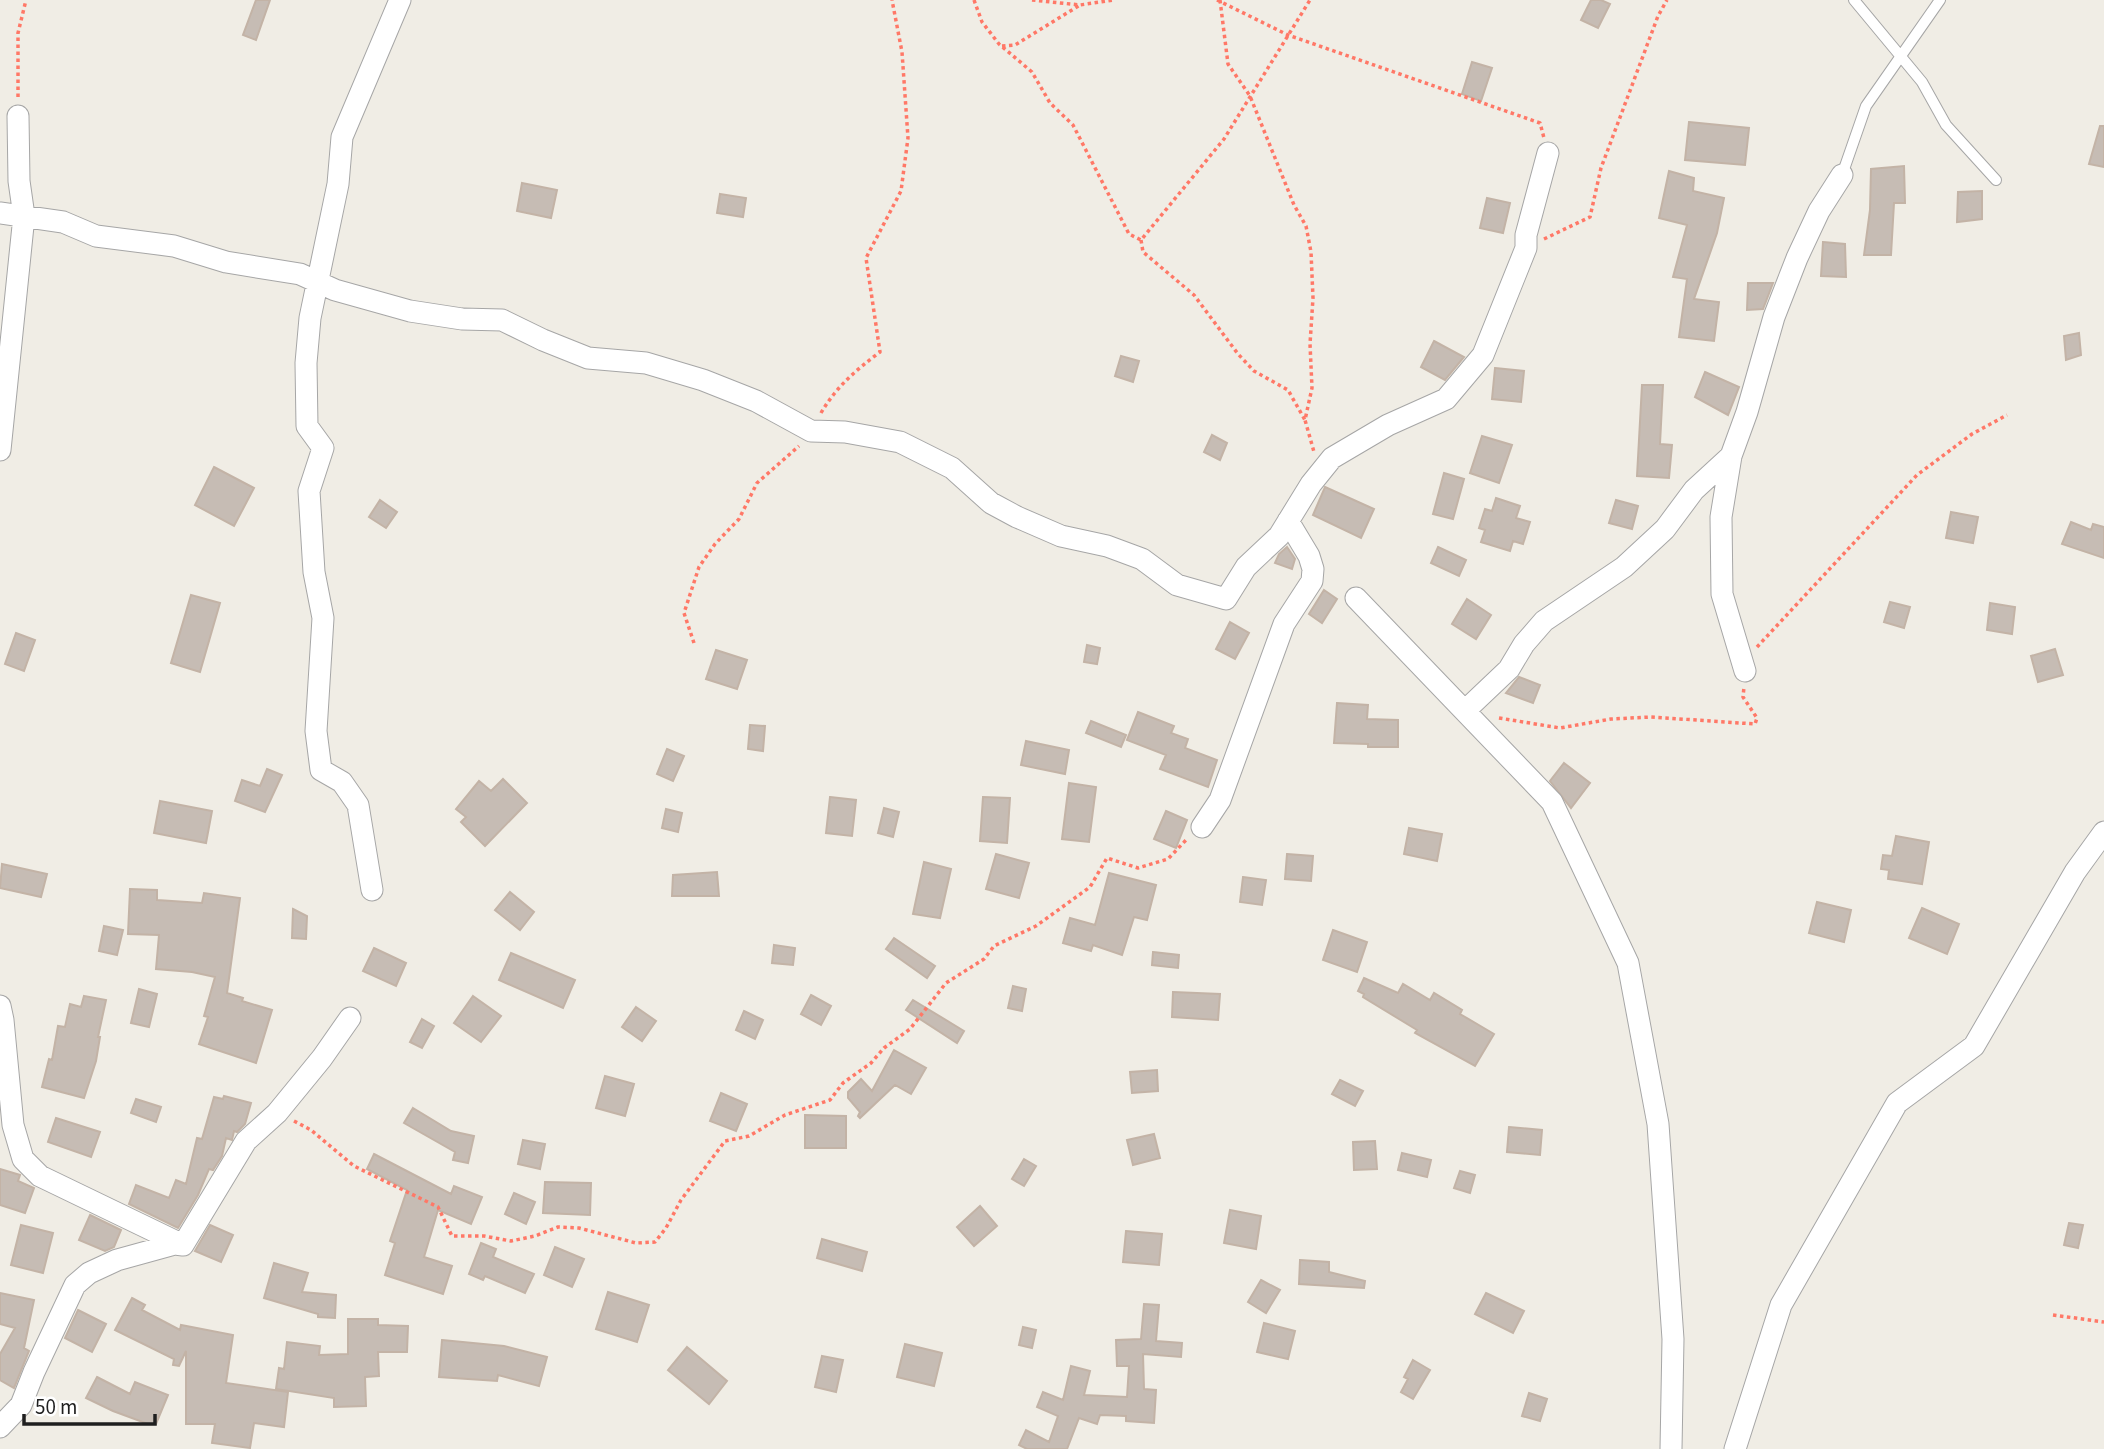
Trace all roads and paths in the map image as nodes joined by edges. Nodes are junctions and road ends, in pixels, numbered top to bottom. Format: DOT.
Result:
graph roads {
  1 [pos="26,0"];
  2 [pos="400,0"];
  3 [pos="892,0"];
  4 [pos="974,0"];
  5 [pos="1032,0"];
  6 [pos="1113,0"];
  7 [pos="1310,0"];
  8 [pos="1667,0"];
  9 [pos="1854,0"];
  10 [pos="1940,0"];
  11 [pos="1219,1"];
  12 [pos="1080,5"];
  13 [pos="1288,35"];
  14 [pos="1002,46"];
  15 [pos="1900,56"];
  16 [pos="1250,96"];
  17 [pos="18,116"];
  18 [pos="1548,153"];
  19 [pos="1842,175"];
  20 [pos="1996,180"];
  21 [pos="0,213"];
  22 [pos="24,216"];
  23 [pos="1141,240"];
  24 [pos="1526,247"];
  25 [pos="318,283"];
  26 [pos="2007,415"];
  27 [pos="1305,420"];
  28 [pos="811,431"];
  29 [pos="0,450"];
  30 [pos="1731,456"];
  31 [pos="1321,472"];
  32 [pos="1288,522"];
  33 [pos="1356,598"];
  34 [pos="694,643"];
  35 [pos="1745,671"];
  36 [pos="1467,707"];
  37 [pos="1202,827"];
  38 [pos="2104,832"];
  39 [pos="372,890"];
  40 [pos="0,1006"];
  41 [pos="350,1018"];
  42 [pos="277,1113"];
  43 [pos="183,1245"];
  44 [pos="2053,1315"];
  45 [pos="2104,1322"];
  46 [pos="0,1427"];
  47 [pos="1671,1449"];
  48 [pos="1735,1449"];
  1 -- 17 [label="path"];
  2 -- 25 [label="street"];
  3 -- 28 [label="path"];
  4 -- 14 [label="path"];
  5 -- 12 [label="path"];
  6 -- 12 [label="path"];
  7 -- 13 [label="path"];
  8 -- 24 [label="path"];
  9 -- 15 [label="lane"];
  10 -- 15 [label="lane"];
  11 -- 13 [label="path"];
  11 -- 16 [label="path"];
  12 -- 14 [label="path"];
  13 -- 16 [label="path"];
  13 -- 18 [label="path"];
  14 -- 23 [label="path"];
  15 -- 19 [label="lane"];
  15 -- 20 [label="lane"];
  16 -- 23 [label="path"];
  16 -- 27 [label="path"];
  17 -- 22 [label="street"];
  18 -- 24 [label="street"];
  19 -- 30 [label="street"];
  21 -- 22 [label="street"];
  22 -- 25 [label="street"];
  22 -- 29 [label="street"];
  23 -- 27 [label="path"];
  24 -- 31 [label="street"];
  25 -- 28 [label="street"];
  25 -- 39 [label="street"];
  26 -- 35 [label="path"];
  27 -- 31 [label="path"];
  28 -- 32 [label="street"];
  28 -- 34 [label="path"];
  30 -- 35 [label="street"];
  30 -- 36 [label="street"];
  31 -- 32 [label="street"];
  32 -- 37 [label="street"];
  33 -- 36 [label="street"];
  35 -- 36 [label="path"];
  36 -- 47 [label="street"];
  37 -- 42 [label="path"];
  38 -- 48 [label="street"];
  40 -- 43 [label="street"];
  41 -- 42 [label="street"];
  42 -- 43 [label="street"];
  43 -- 46 [label="street"];
  44 -- 45 [label="path"];
}
